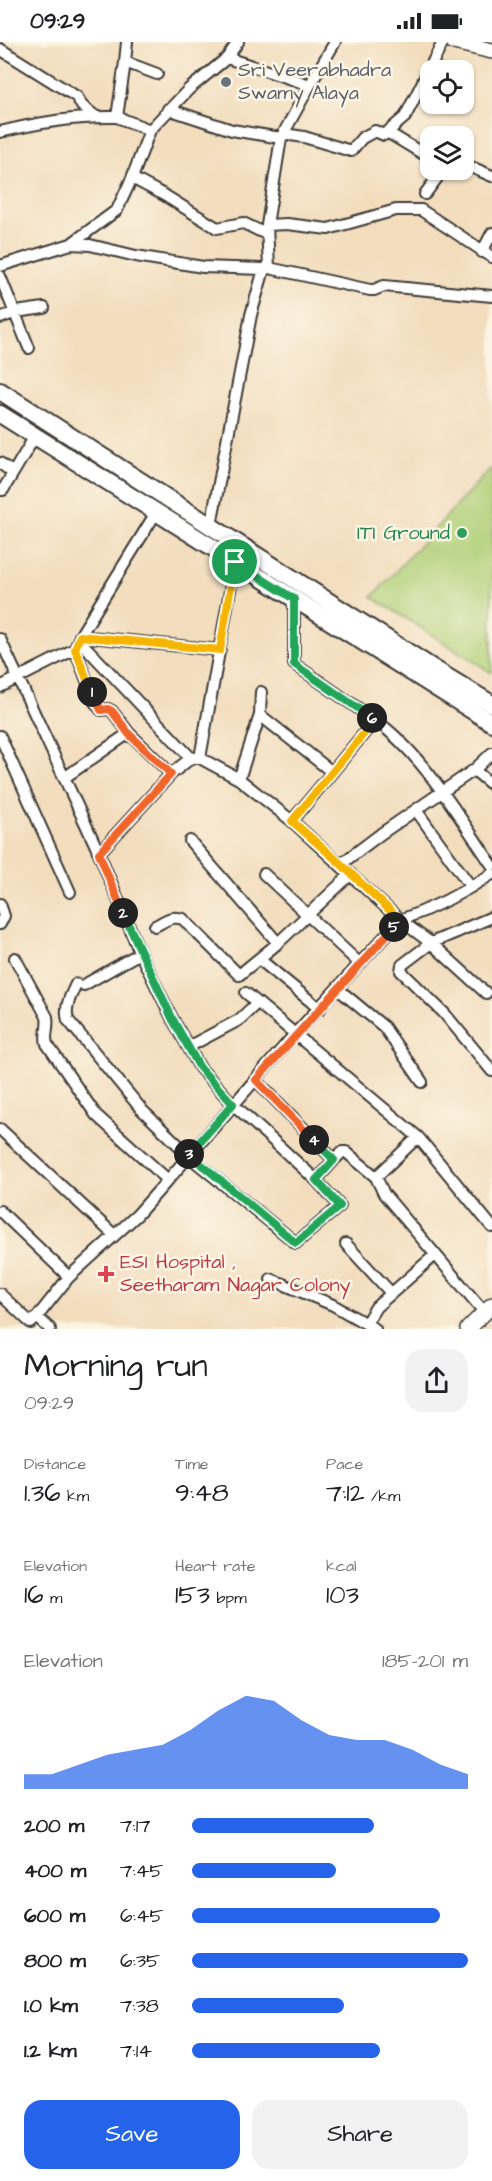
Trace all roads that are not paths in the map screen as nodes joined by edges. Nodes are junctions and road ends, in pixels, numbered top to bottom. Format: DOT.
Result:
graph roads {
  1 [pos="127,42"];
  2 [pos="238,42"];
  3 [pos="334,42"];
  4 [pos="443,42"];
  5 [pos="454,42"];
  6 [pos="473,44"];
  7 [pos="0,49"];
  8 [pos="492,51"];
  9 [pos="227,58"];
  10 [pos="125,62"];
  11 [pos="157,74"];
  12 [pos="310,85"];
  13 [pos="168,109"];
  14 [pos="95,116"];
  15 [pos="117,117"];
  16 [pos="150,130"];
  17 [pos="0,132"];
  18 [pos="387,132"];
  19 [pos="282,136"];
  20 [pos="420,152"];
  21 [pos="474,168"];
  22 [pos="492,176"];
  23 [pos="132,178"];
  24 [pos="436,180"];
  25 [pos="425,194"];
  26 [pos="266,229"];
  27 [pos="492,233"];
  28 [pos="71,244"];
  29 [pos="487,255"];
  30 [pos="0,266"];
  31 [pos="266,269"];
  32 [pos="0,276"];
  33 [pos="492,296"];
  34 [pos="44,308"];
  35 [pos="16,312"];
  36 [pos="0,318"];
  37 [pos="29,348"];
  38 [pos="0,391"];
  39 [pos="0,414"];
  40 [pos="35,436"];
  41 [pos="0,463"];
  42 [pos="13,472"];
  43 [pos="0,490"];
  44 [pos="157,511"];
  45 [pos="211,525"];
  46 [pos="238,543"];
  47 [pos="235,562"];
  48 [pos="294,599"];
  49 [pos="0,639"];
  50 [pos="78,642"];
  51 [pos="220,650"];
  52 [pos="20,678"];
  53 [pos="0,687"];
  54 [pos="261,692"];
  55 [pos="492,704"];
  56 [pos="260,715"];
  57 [pos="375,720"];
  58 [pos="492,723"];
  59 [pos="129,734"];
  60 [pos="0,736"];
  61 [pos="492,753"];
  62 [pos="196,758"];
  63 [pos="474,770"];
  64 [pos="332,772"];
  65 [pos="171,774"];
  66 [pos="64,778"];
  67 [pos="239,779"];
  68 [pos="492,786"];
  69 [pos="442,793"];
  70 [pos="416,810"];
  71 [pos="292,821"];
  72 [pos="190,841"];
  73 [pos="99,853"];
  74 [pos="341,864"];
  75 [pos="492,865"];
  76 [pos="264,874"];
  77 [pos="351,874"];
  78 [pos="492,874"];
  79 [pos="471,887"];
  80 [pos="70,891"];
  81 [pos="0,904"];
  82 [pos="306,915"];
  83 [pos="492,917"];
  84 [pos="400,920"];
  85 [pos="0,924"];
  86 [pos="154,926"];
  87 [pos="278,943"];
  88 [pos="430,943"];
  89 [pos="140,953"];
  90 [pos="15,958"];
  91 [pos="259,959"];
  92 [pos="360,964"];
  93 [pos="338,989"];
  94 [pos="246,993"];
  95 [pos="486,993"];
  96 [pos="257,1003"];
  97 [pos="320,1009"];
  98 [pos="295,1034"];
  99 [pos="188,1047"];
  100 [pos="492,1071"];
  101 [pos="256,1080"];
  102 [pos="422,1082"];
  103 [pos="233,1104"];
  104 [pos="0,1129"];
  105 [pos="418,1137"];
  106 [pos="188,1155"];
  107 [pos="334,1160"];
  108 [pos="376,1177"];
  109 [pos="168,1180"];
  110 [pos="316,1180"];
  111 [pos="0,1211"];
  112 [pos="492,1227"];
  113 [pos="114,1235"];
  114 [pos="346,1244"];
  115 [pos="435,1255"];
  116 [pos="69,1277"];
  117 [pos="271,1278"];
  118 [pos="391,1293"];
  119 [pos="0,1294"];
  120 [pos="488,1309"];
  121 [pos="31,1323"];
  122 [pos="370,1326"];
  123 [pos="50,1329"];
  124 [pos="468,1329"];
  1 -- 10 [label="street"];
  2 -- 9 [label="street"];
  3 -- 12 [label="street"];
  4 -- 18 [label="street"];
  5 -- 6 [label="street"];
  6 -- 8 [label="street"];
  7 -- 14 [label="street"];
  9 -- 12 [label="street"];
  9 -- 13 [label="street"];
  10 -- 11 [label="street"];
  10 -- 15 [label="street"];
  12 -- 19 [label="street"];
  13 -- 16 [label="street"];
  13 -- 19 [label="street"];
  14 -- 15 [label="street"];
  14 -- 17 [label="street"];
  15 -- 16 [label="street"];
  16 -- 23 [label="street"];
  18 -- 19 [label="street"];
  18 -- 20 [label="street"];
  19 -- 26 [label="street"];
  21 -- 22 [label="street"];
  23 -- 26 [label="street"];
  23 -- 28 [label="street"];
  24 -- 25 [label="street"];
  26 -- 29 [label="street"];
  26 -- 31 [label="street"];
  27 -- 29 [label="street"];
  28 -- 30 [label="street"];
  28 -- 31 [label="street"];
  31 -- 33 [label="street"];
  31 -- 45 [label="street"];
  32 -- 35 [label="street"];
  34 -- 35 [label="street"];
  35 -- 36 [label="street"];
  35 -- 37 [label="street"];
  38 -- 45 [label="main road"];
  39 -- 40 [label="main road"];
  40 -- 42 [label="street"];
  40 -- 44 [label="main road"];
  41 -- 42 [label="street"];
  42 -- 43 [label="street"];
  44 -- 47 [label="main road"];
  44 -- 50 [label="street"];
  45 -- 46 [label="main road"];
  46 -- 47 [label="street"];
  46 -- 55 [label="main road"];
  47 -- 48 [label="main road"];
  47 -- 51 [label="street"];
  48 -- 57 [label="street"];
  48 -- 58 [label="main road"];
  49 -- 52 [label="street"];
  50 -- 51 [label="street"];
  50 -- 52 [label="street"];
  50 -- 59 [label="street"];
  50 -- 62 [label="street"];
  51 -- 62 [label="street"];
  52 -- 53 [label="street"];
  52 -- 66 [label="street"];
  54 -- 56 [label="street"];
  56 -- 64 [label="street"];
  56 -- 67 [label="street"];
  57 -- 64 [label="street"];
  57 -- 69 [label="street"];
  59 -- 65 [label="street"];
  59 -- 66 [label="street"];
  60 -- 80 [label="street"];
  61 -- 63 [label="street"];
  62 -- 65 [label="street"];
  62 -- 67 [label="street"];
  63 -- 68 [label="street"];
  63 -- 69 [label="street"];
  64 -- 71 [label="street"];
  65 -- 73 [label="street"];
  66 -- 73 [label="street"];
  67 -- 71 [label="street"];
  69 -- 70 [label="street"];
  69 -- 75 [label="street"];
  70 -- 74 [label="street"];
  70 -- 79 [label="street"];
  71 -- 74 [label="street"];
  72 -- 87 [label="street"];
  73 -- 89 [label="street"];
  74 -- 77 [label="street"];
  76 -- 82 [label="street"];
  77 -- 82 [label="street"];
  77 -- 84 [label="street"];
  78 -- 79 [label="street"];
  79 -- 84 [label="street"];
  81 -- 85 [label="street"];
  82 -- 87 [label="street"];
  82 -- 92 [label="street"];
  83 -- 88 [label="street"];
  84 -- 88 [label="street"];
  84 -- 92 [label="street"];
  86 -- 91 [label="street"];
  87 -- 91 [label="street"];
  88 -- 95 [label="street"];
  88 -- 100 [label="street"];
  89 -- 99 [label="street"];
  89 -- 106 [label="street"];
  90 -- 109 [label="street"];
  91 -- 97 [label="street"];
  92 -- 93 [label="street"];
  93 -- 97 [label="street"];
  93 -- 102 [label="street"];
  94 -- 96 [label="street"];
  96 -- 98 [label="street"];
  96 -- 99 [label="street"];
  97 -- 98 [label="street"];
  98 -- 101 [label="street"];
  98 -- 105 [label="street"];
  99 -- 103 [label="street"];
  101 -- 103 [label="street"];
  101 -- 107 [label="street"];
  103 -- 106 [label="street"];
  103 -- 110 [label="street"];
  104 -- 113 [label="street"];
  105 -- 108 [label="street"];
  105 -- 112 [label="street"];
  106 -- 109 [label="street"];
  106 -- 110 [label="street"];
  107 -- 108 [label="street"];
  107 -- 110 [label="street"];
  108 -- 115 [label="street"];
  109 -- 113 [label="street"];
  111 -- 116 [label="street"];
  113 -- 116 [label="street"];
  114 -- 118 [label="street"];
  115 -- 118 [label="street"];
  115 -- 120 [label="street"];
  116 -- 121 [label="street"];
  117 -- 122 [label="street"];
  118 -- 122 [label="street"];
  119 -- 121 [label="street"];
  120 -- 124 [label="street"];
  121 -- 123 [label="street"];
}
